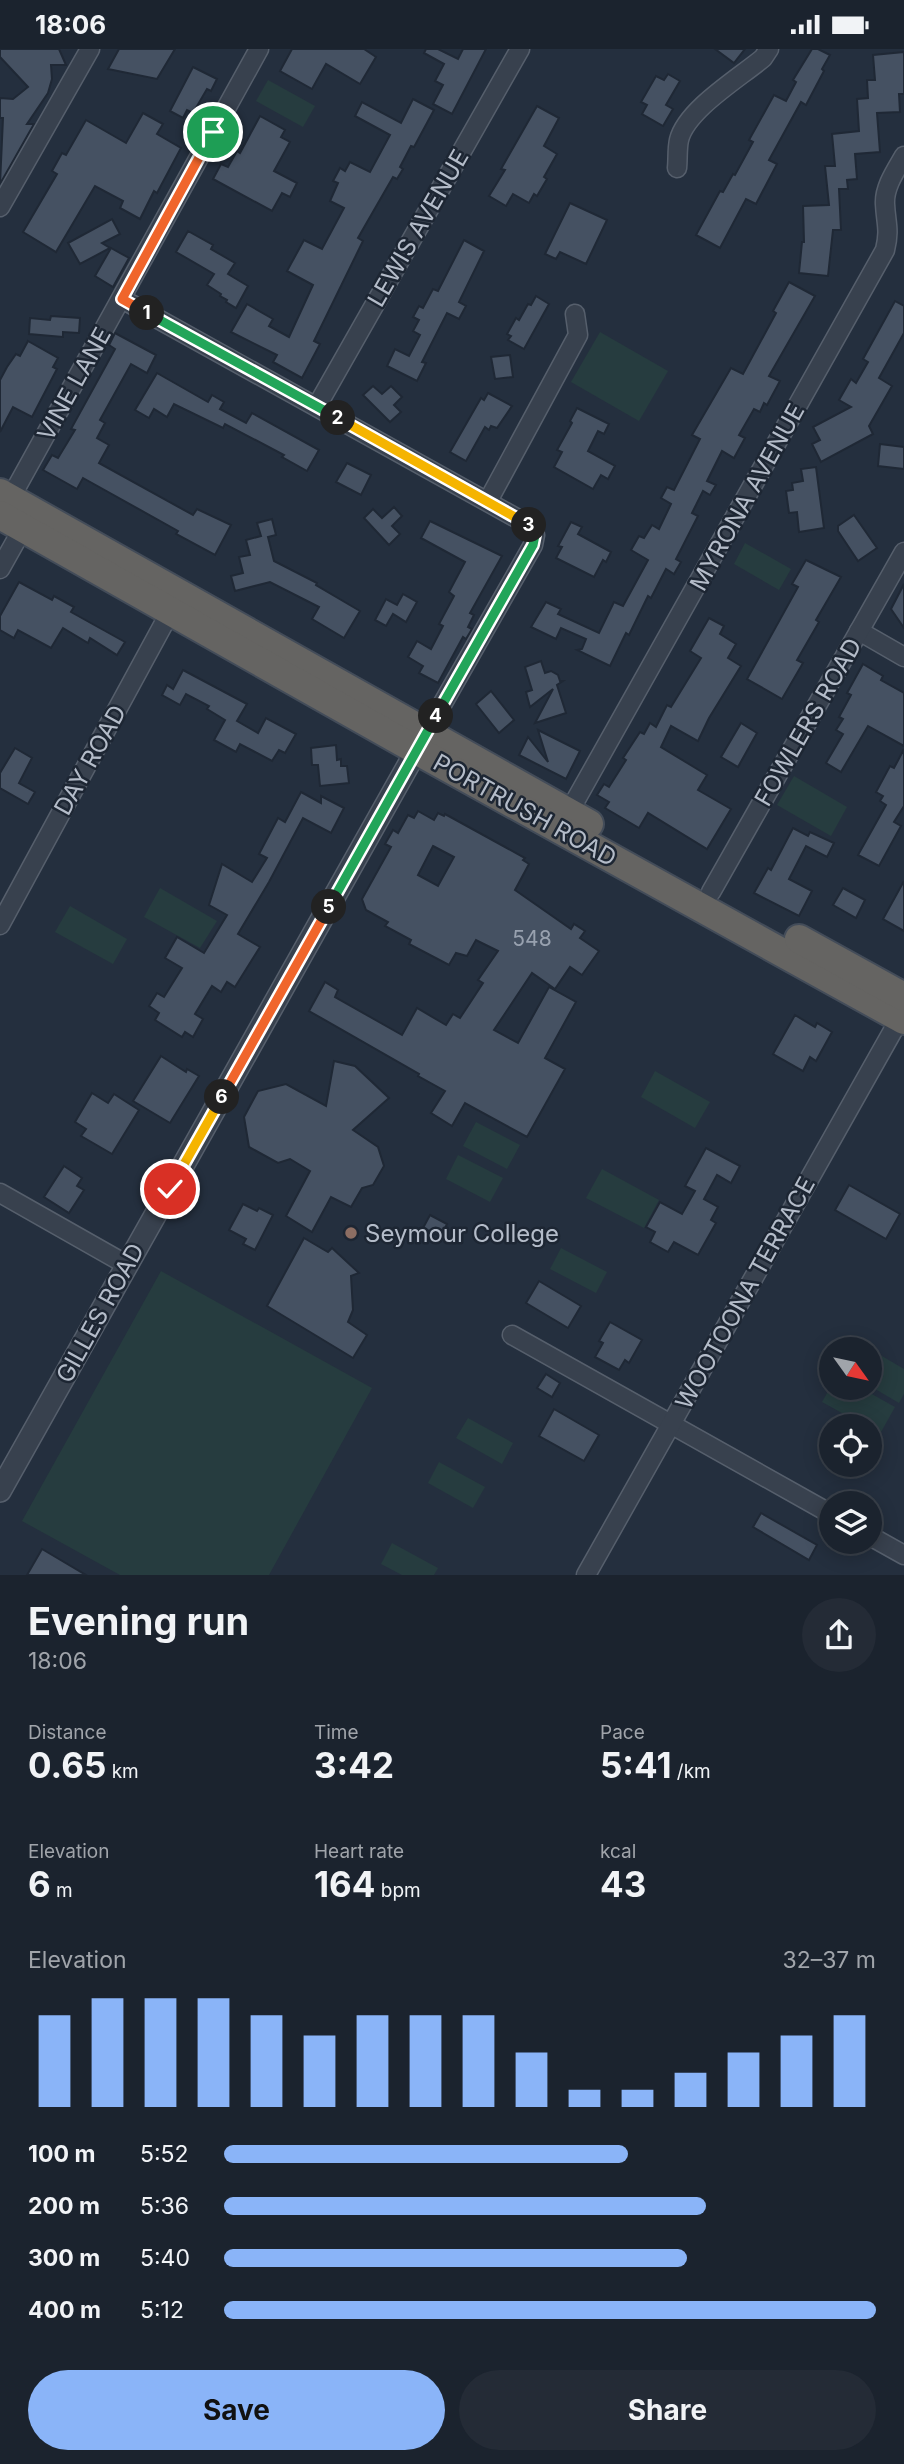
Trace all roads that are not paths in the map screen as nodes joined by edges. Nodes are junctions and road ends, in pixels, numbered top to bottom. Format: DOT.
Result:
graph roads {
  1 [pos="90,49"];
  2 [pos="259,49"];
  3 [pos="520,49"];
  4 [pos="769,49"];
  5 [pos="904,156"];
  6 [pos="677,168"];
  7 [pos="0,207"];
  8 [pos="896,221"];
  9 [pos="122,299"];
  10 [pos="575,314"];
  11 [pos="317,407"];
  12 [pos="488,501"];
  13 [pos="8,509"];
  14 [pos="904,552"];
  15 [pos="0,569"];
  16 [pos="176,603"];
  17 [pos="859,631"];
  18 [pos="904,657"];
  19 [pos="422,741"];
  20 [pos="564,821"];
  21 [pos="711,892"];
  22 [pos="0,925"];
  23 [pos="903,1012"];
  24 [pos="0,1193"];
  25 [pos="127,1265"];
  26 [pos="512,1335"];
  27 [pos="671,1424"];
  28 [pos="2,1483"];
  29 [pos="819,1507"];
  30 [pos="882,1543"];
  31 [pos="904,1555"];
  32 [pos="586,1575"];
  1 -- 7 [label="street"];
  2 -- 9 [label="street, VINE LANE"];
  3 -- 11 [label="street, LEWIS AVENUE"];
  4 -- 6 [label="street"];
  5 -- 8 [label="street, MYRONA AVENUE"];
  8 -- 20 [label="street, MYRONA AVENUE"];
  9 -- 11 [label="street"];
  9 -- 13 [label="street, VINE LANE"];
  10 -- 12 [label="street"];
  11 -- 12 [label="street"];
  12 -- 19 [label="street"];
  13 -- 15 [label="street, VINE LANE"];
  13 -- 16 [label="highway, PORTRUSH ROAD"];
  14 -- 17 [label="street, FOWLERS ROAD"];
  16 -- 19 [label="highway, PORTRUSH ROAD"];
  16 -- 22 [label="street, DAY ROAD"];
  17 -- 18 [label="street"];
  17 -- 21 [label="street, FOWLERS ROAD"];
  19 -- 20 [label="highway, PORTRUSH ROAD"];
  19 -- 25 [label="street, GILLES ROAD"];
  20 -- 21 [label="highway, PORTRUSH ROAD"];
  20 -- 23 [label="highway, PORTRUSH ROAD"];
  21 -- 23 [label="highway, PORTRUSH ROAD"];
  23 -- 27 [label="street, WOOTOONA TERRACE"];
  24 -- 25 [label="street"];
  25 -- 28 [label="street, GILLES ROAD"];
  26 -- 27 [label="street"];
  27 -- 29 [label="street"];
  27 -- 32 [label="street, WOOTOONA TERRACE"];
  30 -- 31 [label="street"];
}
